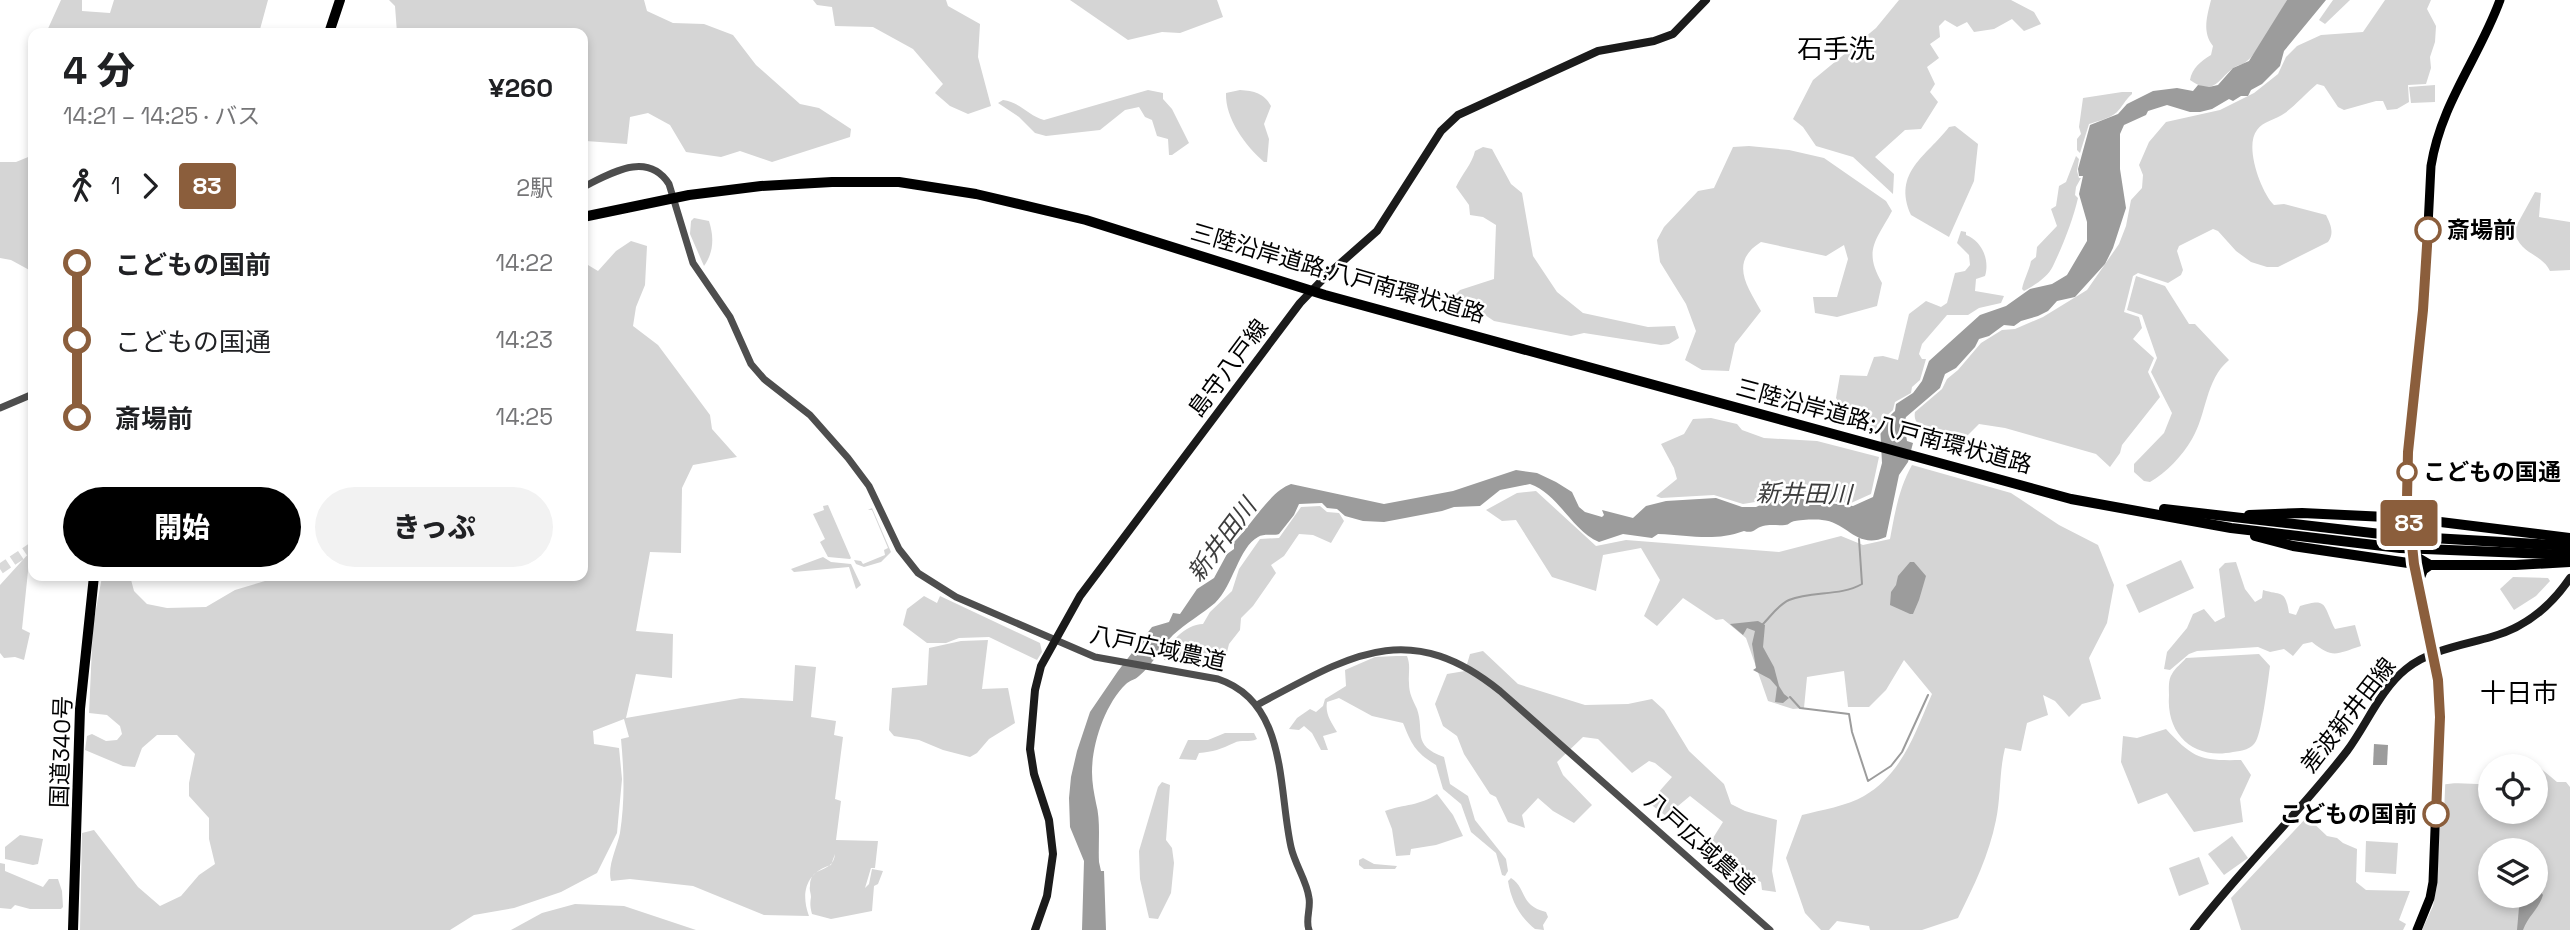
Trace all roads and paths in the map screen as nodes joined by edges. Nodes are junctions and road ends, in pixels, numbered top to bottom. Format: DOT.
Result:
graph roads {
  1 [pos="340,0"];
  2 [pos="1706,0"];
  3 [pos="2500,0"];
  4 [pos="331,28"];
  5 [pos="588,185"];
  6 [pos="588,217"];
  7 [pos="28,396"];
  8 [pos="0,408"];
  9 [pos="2232,522"];
  10 [pos="2409,523"];
  11 [pos="2570,538"];
  12 [pos="2570,547"];
  13 [pos="2570,555"];
  14 [pos="2414,557"];
  15 [pos="2570,562"];
  16 [pos="2430,565"];
  17 [pos="2570,578"];
  18 [pos="93,581"];
  19 [pos="2418,582"];
  20 [pos="1056,642"];
  21 [pos="2434,654"];
  22 [pos="1257,705"];
  23 [pos="73,930"];
  24 [pos="1035,930"];
  25 [pos="1309,930"];
  26 [pos="1770,930"];
  27 [pos="2194,930"];
  28 [pos="2417,930"];
  1 -- 4 [label="highway"];
  2 -- 20 [label="main road, 島守八戸線"];
  3 -- 10 [label="main road"];
  5 -- 20 [label="street, 八戸広域農道"];
  6 -- 9 [label="highway, 三陸沿岸道路;八戸南環状道路"];
  7 -- 8 [label="street"];
  9 -- 10 [label="highway"];
  9 -- 12 [label="highway, 三陸沿岸道路;八戸南環状道路"];
  9 -- 13 [label="highway, 三陸沿岸道路;八戸南環状道路"];
  9 -- 14 [label="highway"];
  10 -- 11 [label="highway"];
  10 -- 14 [label="main road"];
  14 -- 16 [label="highway"];
  14 -- 19 [label="main road"];
  15 -- 16 [label="highway"];
  16 -- 19 [label="highway"];
  17 -- 21 [label="main road, 差波新井田線"];
  18 -- 23 [label="highway, 国道340号"];
  19 -- 21 [label="main road"];
  20 -- 22 [label="street, 八戸広域農道"];
  20 -- 24 [label="main road, 島守八戸線"];
  21 -- 27 [label="main road, 差波新井田線"];
  21 -- 28 [label="main road"];
  22 -- 25 [label="street"];
  22 -- 26 [label="street, 八戸広域農道"];
}
